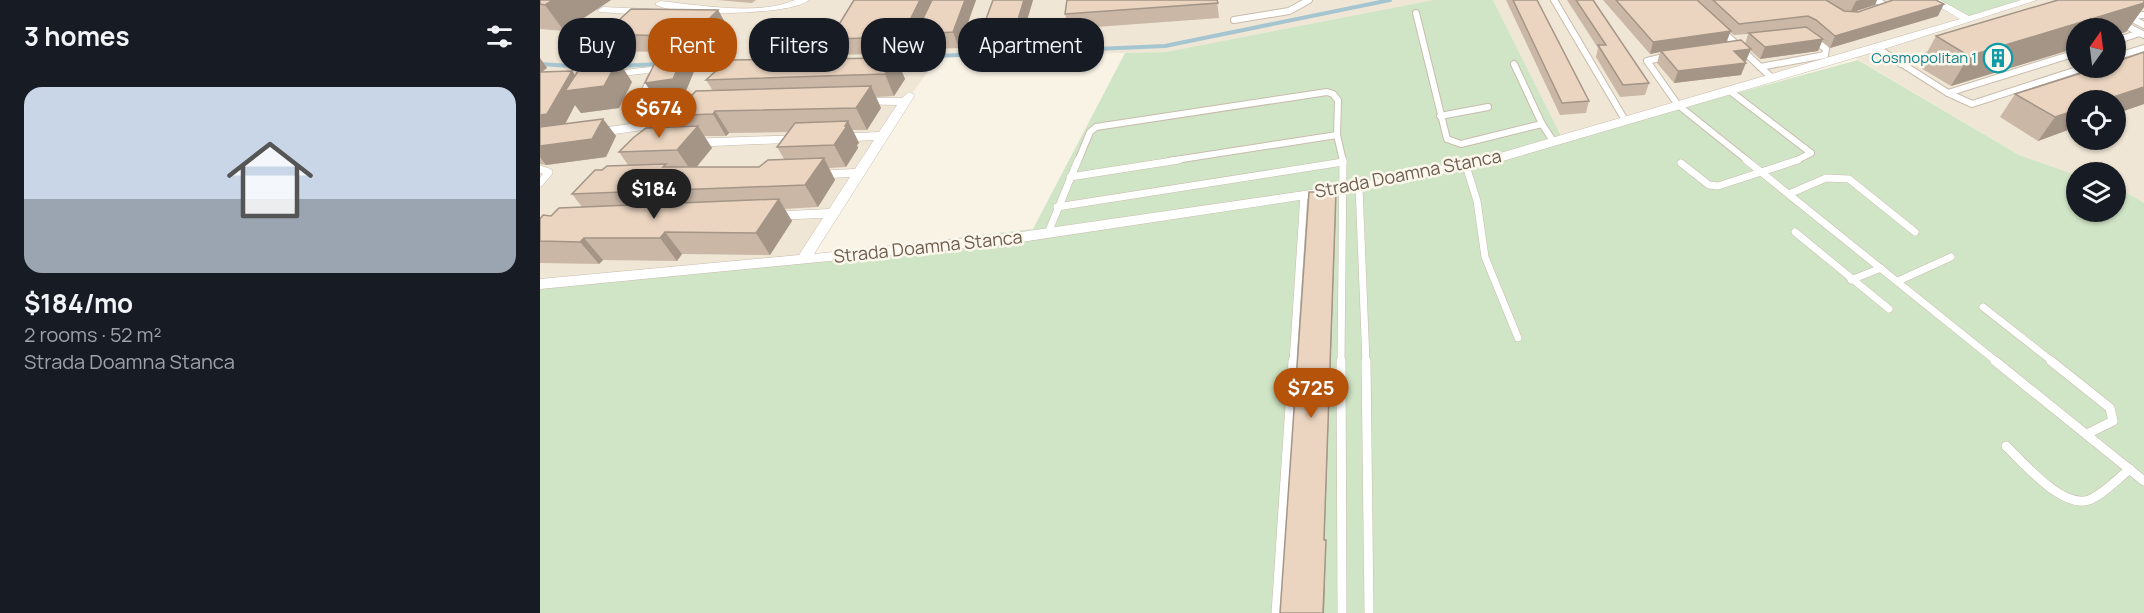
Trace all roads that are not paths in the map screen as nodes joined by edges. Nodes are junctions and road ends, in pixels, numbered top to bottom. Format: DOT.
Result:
graph roads {
  1 [pos="804,0"];
  2 [pos="1309,0"];
  3 [pos="1554,0"];
  4 [pos="1876,0"];
  5 [pos="1933,0"];
  6 [pos="2032,0"];
  7 [pos="663,2"];
  8 [pos="1899,3"];
  9 [pos="1888,7"];
  10 [pos="1879,9"];
  11 [pos="603,10"];
  12 [pos="2118,11"];
  13 [pos="1416,13"];
  14 [pos="2144,15"];
  15 [pos="2127,16"];
  16 [pos="1967,19"];
  17 [pos="1234,20"];
  18 [pos="1715,25"];
  19 [pos="2144,25"];
  20 [pos="2126,26"];
  21 [pos="2142,34"];
  22 [pos="1808,35"];
  23 [pos="2126,38"];
  24 [pos="1744,39"];
  25 [pos="1732,41"];
  26 [pos="1738,46"];
  27 [pos="1728,48"];
  28 [pos="1877,48"];
  29 [pos="2144,48"];
  30 [pos="1935,53"];
  31 [pos="2126,54"];
  32 [pos="1679,55"];
  33 [pos="2066,56"];
  34 [pos="1514,64"];
  35 [pos="1901,64"];
  36 [pos="1760,67"];
  37 [pos="648,70"];
  38 [pos="653,72"];
  39 [pos="2066,74"];
  40 [pos="598,76"];
  41 [pos="1772,78"];
  42 [pos="1730,90"];
  43 [pos="1948,93"];
  44 [pos="642,97"];
  45 [pos="847,103"];
  46 [pos="1678,105"];
  47 [pos="1488,107"];
  48 [pos="1440,116"];
  49 [pos="1625,120"];
  50 [pos="1542,124"];
  51 [pos="587,135"];
  52 [pos="1337,135"];
  53 [pos="662,136"];
  54 [pos="882,136"];
  55 [pos="1553,141"];
  56 [pos="676,143"];
  57 [pos="1343,162"];
  58 [pos="1681,163"];
  59 [pos="1466,166"];
  60 [pos="540,169"];
  61 [pos="857,173"];
  62 [pos="1763,173"];
  63 [pos="799,175"];
  64 [pos="1070,177"];
  65 [pos="540,183"];
  66 [pos="1359,187"];
  67 [pos="1344,189"];
  68 [pos="1789,194"];
  69 [pos="1304,195"];
  70 [pos="1057,207"];
  71 [pos="832,213"];
  72 [pos="750,216"];
  73 [pos="1795,232"];
  74 [pos="1915,232"];
  75 [pos="1048,233"];
  76 [pos="1951,257"];
  77 [pos="803,260"];
  78 [pos="1881,268"];
  79 [pos="1851,280"];
  80 [pos="1898,281"];
  81 [pos="540,284"];
  82 [pos="1983,307"];
  83 [pos="1889,309"];
  84 [pos="1518,338"];
  85 [pos="2087,434"];
  86 [pos="2006,446"];
  87 [pos="2130,469"];
  88 [pos="2144,481"];
  89 [pos="1276,613"];
  90 [pos="1342,613"];
  91 [pos="1369,613"];
  1 -- 7 [label="street"];
  2 -- 17 [label="lane"];
  3 -- 49 [label="lane"];
  4 -- 9 [label="lane"];
  5 -- 16 [label="street"];
  6 -- 16 [label="street, Strada Doamna Stanca"];
  7 -- 11 [label="street"];
  8 -- 9 [label="lane"];
  9 -- 10 [label="lane"];
  12 -- 15 [label="lane"];
  13 -- 48 [label="lane"];
  14 -- 15 [label="lane"];
  15 -- 19 [label="lane"];
  16 -- 28 [label="street, Strada Doamna Stanca"];
  18 -- 25 [label="lane"];
  20 -- 21 [label="lane"];
  21 -- 23 [label="lane"];
  22 -- 36 [label="lane"];
  24 -- 25 [label="lane"];
  25 -- 26 [label="lane"];
  26 -- 27 [label="lane"];
  26 -- 36 [label="lane"];
  28 -- 35 [label="lane"];
  28 -- 41 [label="street, Strada Doamna Stanca"];
  29 -- 31 [label="lane"];
  30 -- 35 [label="lane"];
  32 -- 46 [label="lane"];
  33 -- 43 [label="lane"];
  34 -- 50 [label="lane"];
  35 -- 43 [label="lane"];
  36 -- 41 [label="lane"];
  37 -- 40 [label="street"];
  38 -- 44 [label="lane"];
  39 -- 43 [label="lane"];
  41 -- 42 [label="street, Strada Doamna Stanca"];
  42 -- 46 [label="street, Strada Doamna Stanca"];
  42 -- 62 [label="lane"];
  45 -- 54 [label="street, Strada Doamna Stanca"];
  46 -- 49 [label="street, Strada Doamna Stanca"];
  46 -- 62 [label="lane"];
  47 -- 48 [label="lane"];
  48 -- 50 [label="lane"];
  49 -- 55 [label="street, Strada Doamna Stanca"];
  50 -- 55 [label="lane"];
  51 -- 53 [label="street"];
  52 -- 57 [label="lane"];
  52 -- 64 [label="lane"];
  52 -- 64 [label="lane"];
  54 -- 56 [label="street"];
  54 -- 61 [label="street, Strada Doamna Stanca"];
  55 -- 59 [label="street, Strada Doamna Stanca"];
  57 -- 67 [label="lane"];
  57 -- 70 [label="lane"];
  58 -- 62 [label="lane"];
  59 -- 66 [label="street, Strada Doamna Stanca"];
  59 -- 84 [label="lane"];
  60 -- 65 [label="lane"];
  61 -- 63 [label="street"];
  61 -- 71 [label="street, Strada Doamna Stanca"];
  62 -- 68 [label="lane"];
  64 -- 70 [label="lane"];
  66 -- 67 [label="street, Strada Doamna Stanca"];
  66 -- 91 [label="lane"];
  67 -- 69 [label="street, Strada Doamna Stanca"];
  67 -- 90 [label="lane"];
  68 -- 74 [label="lane"];
  68 -- 78 [label="lane"];
  69 -- 75 [label="street, Strada Doamna Stanca"];
  69 -- 89 [label="lane"];
  70 -- 75 [label="lane"];
  71 -- 72 [label="street"];
  71 -- 77 [label="street, Strada Doamna Stanca"];
  73 -- 79 [label="lane"];
  75 -- 77 [label="street, Strada Doamna Stanca"];
  76 -- 80 [label="lane"];
  77 -- 81 [label="street, Strada Doamna Stanca"];
  78 -- 79 [label="lane"];
  78 -- 80 [label="lane"];
  79 -- 83 [label="lane"];
  80 -- 85 [label="lane"];
  82 -- 85 [label="lane"];
  85 -- 87 [label="lane"];
  86 -- 87 [label="lane"];
  87 -- 88 [label="lane"];
}
